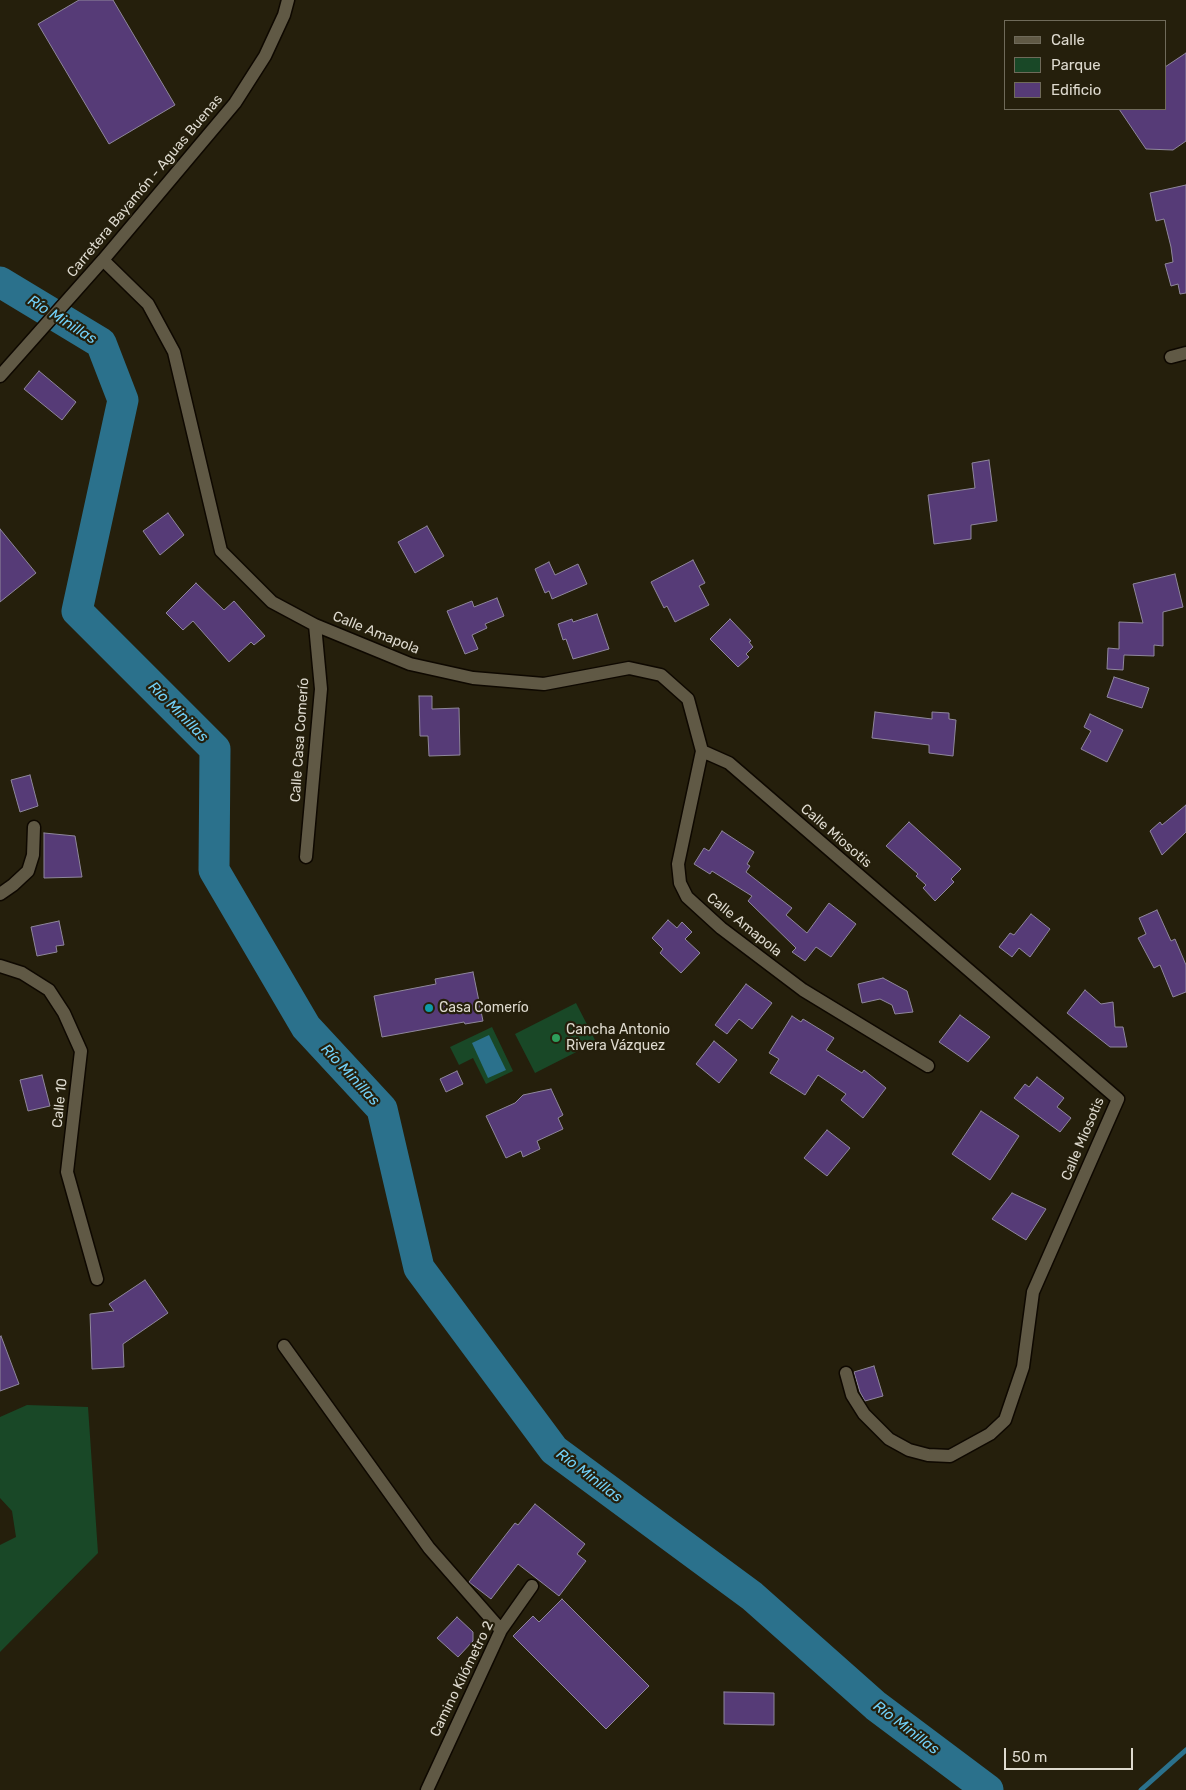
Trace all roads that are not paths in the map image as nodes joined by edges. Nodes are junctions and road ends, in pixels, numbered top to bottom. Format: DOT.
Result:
graph roads {
  1 [pos="288,0"];
  2 [pos="103,260"];
  3 [pos="1186,353"];
  4 [pos="1170,357"];
  5 [pos="0,376"];
  6 [pos="315,625"];
  7 [pos="702,751"];
  8 [pos="34,827"];
  9 [pos="306,857"];
  10 [pos="0,894"];
  11 [pos="0,966"];
  12 [pos="928,1066"];
  13 [pos="97,1279"];
  14 [pos="284,1346"];
  15 [pos="846,1374"];
  16 [pos="532,1586"];
  17 [pos="501,1630"];
  18 [pos="427,1790"];
  1 -- 2 [label="street, Carretera Bayamón - Aguas Buenas"];
  2 -- 5 [label="street, Carretera Bayamón - Aguas Buenas"];
  2 -- 6 [label="street, Calle Amapola"];
  3 -- 4 [label="street"];
  6 -- 7 [label="street, Calle Amapola"];
  6 -- 9 [label="street, Calle Casa Comerío"];
  7 -- 12 [label="street, Calle Amapola"];
  7 -- 15 [label="street, Calle Miosotis"];
  8 -- 10 [label="street"];
  11 -- 13 [label="street, Calle 10"];
  14 -- 17 [label="street"];
  16 -- 17 [label="street, Camino Kilómetro 2"];
  17 -- 18 [label="street, Camino Kilómetro 2"];
}
